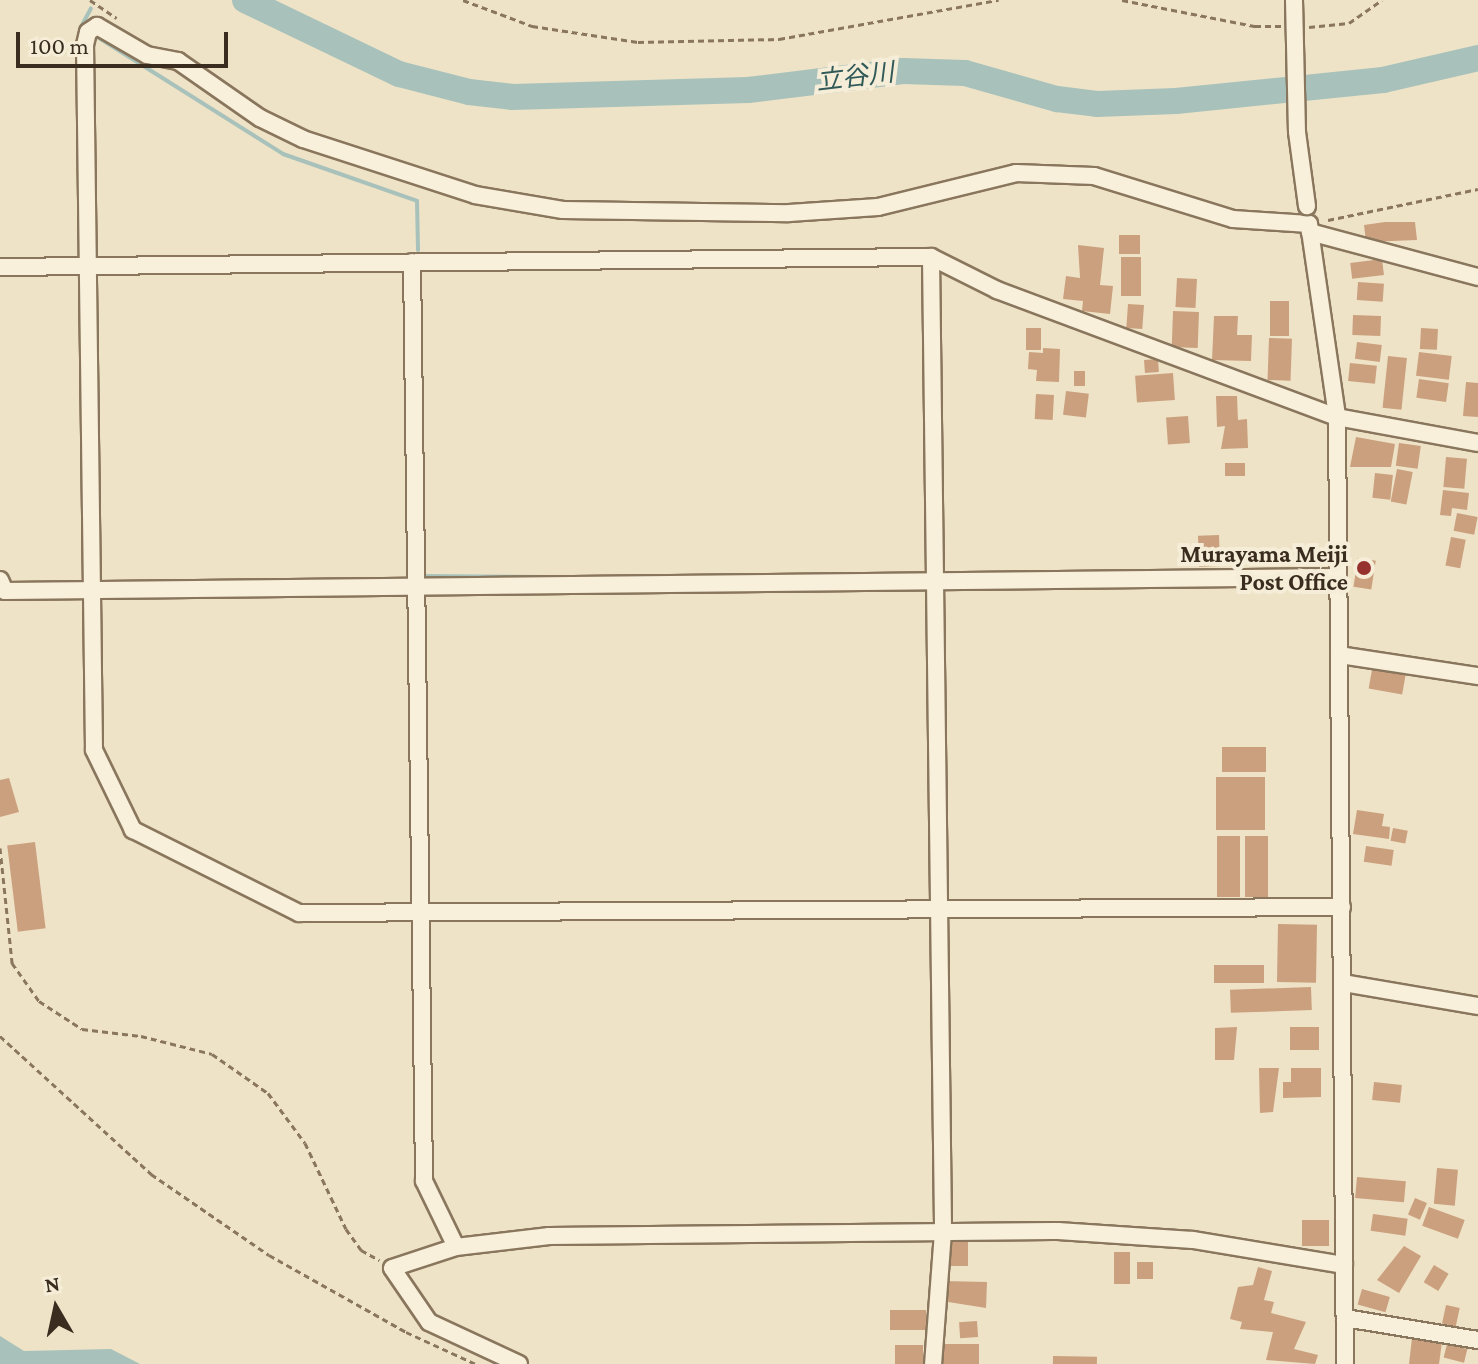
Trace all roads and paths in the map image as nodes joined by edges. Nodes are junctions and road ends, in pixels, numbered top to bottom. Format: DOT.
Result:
graph roads {
  1 [pos="93,0"];
  2 [pos="463,0"];
  3 [pos="999,0"];
  4 [pos="1122,0"];
  5 [pos="1294,0"];
  6 [pos="1382,0"];
  7 [pos="97,5"];
  8 [pos="1293,26"];
  9 [pos="1306,27"];
  10 [pos="1478,189"];
  11 [pos="1310,228"];
  12 [pos="931,257"];
  13 [pos="412,262"];
  14 [pos="89,265"];
  15 [pos="0,267"];
  16 [pos="1478,277"];
  17 [pos="1337,417"];
  18 [pos="1478,443"];
  19 [pos="1338,577"];
  20 [pos="0,580"];
  21 [pos="935,583"];
  22 [pos="415,587"];
  23 [pos="91,590"];
  24 [pos="1340,655"];
  25 [pos="1478,676"];
  26 [pos="0,848"];
  27 [pos="1342,907"];
  28 [pos="938,908"];
  29 [pos="419,914"];
  30 [pos="1343,983"];
  31 [pos="1478,1006"];
  32 [pos="0,1036"];
  33 [pos="943,1232"];
  34 [pos="456,1247"];
  35 [pos="1344,1265"];
  36 [pos="392,1268"];
  37 [pos="1345,1318"];
  38 [pos="1478,1340"];
  39 [pos="476,1364"];
  40 [pos="519,1364"];
  41 [pos="933,1364"];
  42 [pos="1345,1364"];
  1 -- 7 [label="path"];
  2 -- 3 [label="path"];
  4 -- 8 [label="path"];
  5 -- 11 [label="street, bridge"];
  6 -- 9 [label="path"];
  10 -- 11 [label="path"];
  11 -- 14 [label="street"];
  11 -- 16 [label="street"];
  11 -- 17 [label="street"];
  12 -- 13 [label="street"];
  12 -- 17 [label="street"];
  12 -- 21 [label="street"];
  13 -- 14 [label="street"];
  13 -- 22 [label="street"];
  14 -- 15 [label="street"];
  14 -- 23 [label="street"];
  17 -- 18 [label="street"];
  17 -- 19 [label="street"];
  19 -- 21 [label="street"];
  19 -- 24 [label="street"];
  20 -- 23 [label="street"];
  21 -- 22 [label="street"];
  21 -- 28 [label="street"];
  22 -- 23 [label="street"];
  22 -- 29 [label="street"];
  23 -- 29 [label="street"];
  24 -- 25 [label="street"];
  24 -- 27 [label="street"];
  26 -- 36 [label="path"];
  27 -- 28 [label="street"];
  27 -- 30 [label="street"];
  28 -- 29 [label="street"];
  28 -- 33 [label="street"];
  29 -- 34 [label="street"];
  30 -- 31 [label="street"];
  30 -- 35 [label="street"];
  32 -- 39 [label="path"];
  33 -- 34 [label="street"];
  33 -- 35 [label="street"];
  33 -- 41 [label="street"];
  34 -- 36 [label="street"];
  35 -- 37 [label="street"];
  36 -- 40 [label="street"];
  37 -- 38 [label="street"];
  37 -- 42 [label="street"];
}
